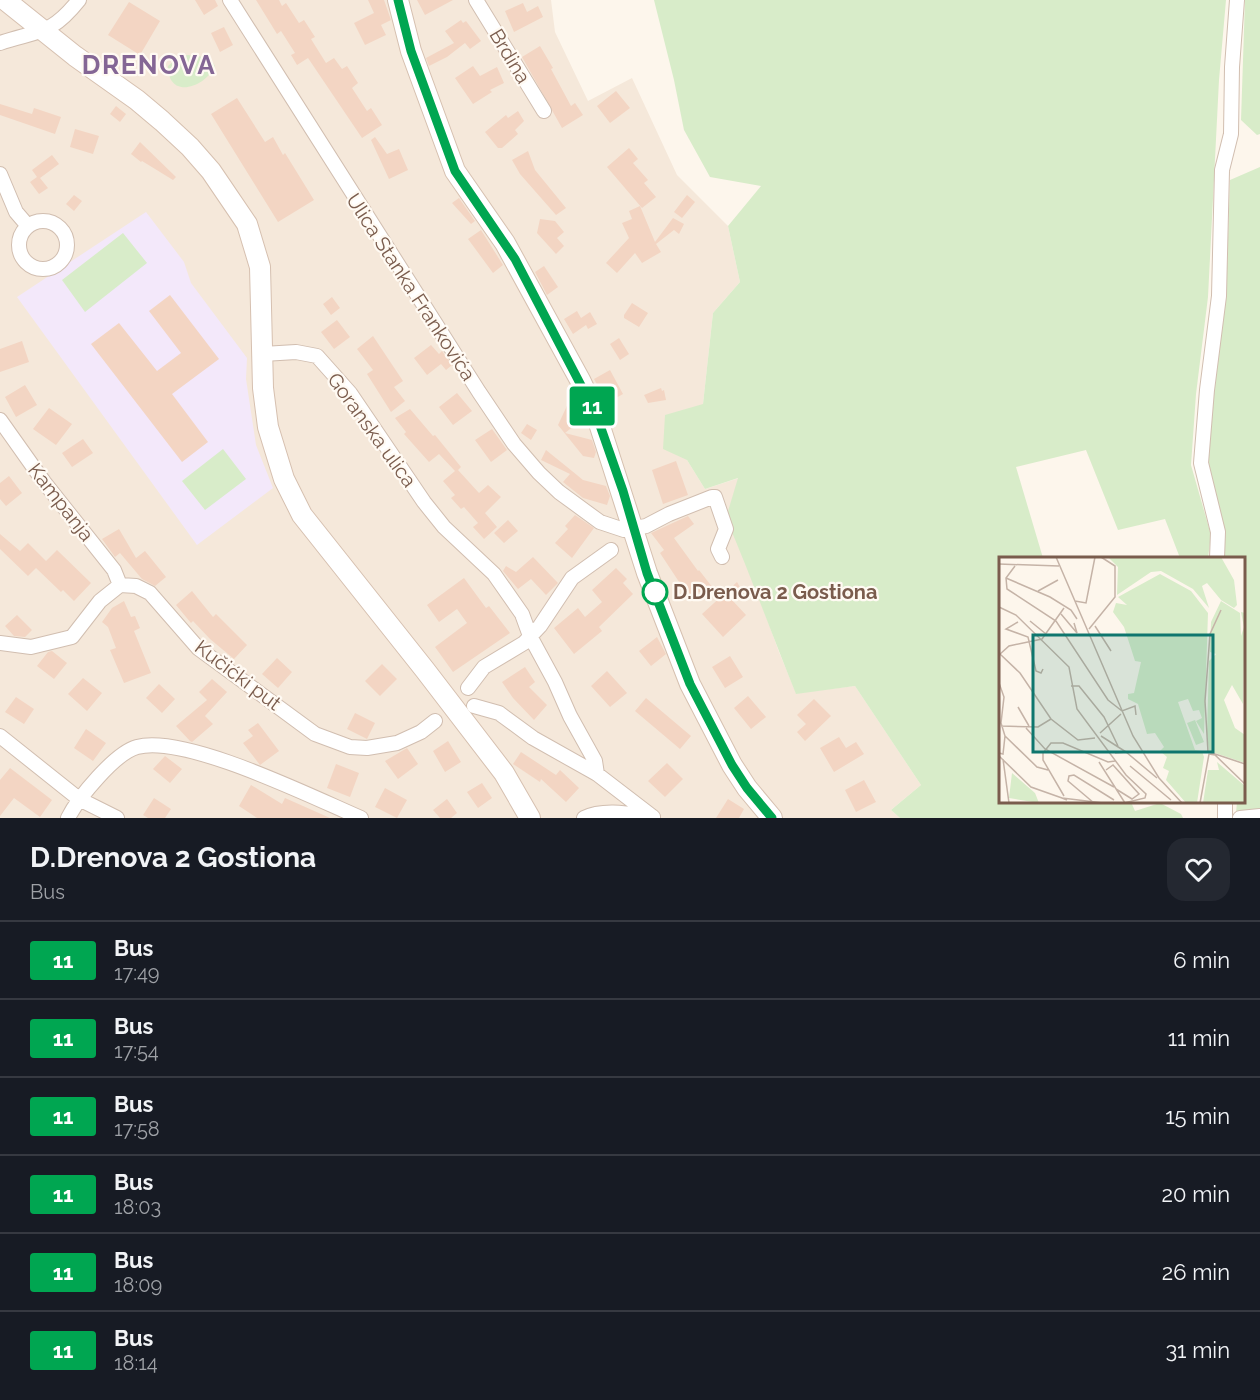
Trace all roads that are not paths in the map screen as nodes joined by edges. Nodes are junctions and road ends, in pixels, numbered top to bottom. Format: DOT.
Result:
graph roads {
  1 [pos="5,0"];
  2 [pos="79,0"];
  3 [pos="230,0"];
  4 [pos="398,0"];
  5 [pos="476,0"];
  6 [pos="1237,0"];
  7 [pos="44,32"];
  8 [pos="0,43"];
  9 [pos="544,111"];
  10 [pos="0,174"];
  11 [pos="28,226"];
  12 [pos="263,354"];
  13 [pos="0,420"];
  14 [pos="633,530"];
  15 [pos="611,550"];
  16 [pos="722,557"];
  17 [pos="1217,557"];
  18 [pos="120,585"];
  19 [pos="530,636"];
  20 [pos="0,643"];
  21 [pos="468,688"];
  22 [pos="474,706"];
  23 [pos="435,721"];
  24 [pos="0,736"];
  25 [pos="597,774"];
  26 [pos="79,799"];
  27 [pos="1260,816"];
  28 [pos="68,818"];
  29 [pos="117,818"];
  30 [pos="361,818"];
  31 [pos="530,818"];
  32 [pos="584,818"];
  33 [pos="654,818"];
  34 [pos="772,818"];
  35 [pos="1240,818"];
  1 -- 7 [label="street"];
  2 -- 7 [label="street"];
  3 -- 14 [label="street, Ulica Stanka Frankovića"];
  4 -- 14 [label="street"];
  5 -- 9 [label="street, Brdina"];
  6 -- 17 [label="street"];
  7 -- 8 [label="street"];
  7 -- 12 [label="street"];
  10 -- 11 [label="street"];
  12 -- 19 [label="street, Goranska ulica"];
  12 -- 31 [label="street"];
  13 -- 18 [label="street, Kampanja"];
  14 -- 16 [label="street"];
  14 -- 34 [label="street"];
  15 -- 19 [label="street"];
  18 -- 20 [label="street"];
  18 -- 23 [label="street, Kučićki put"];
  19 -- 21 [label="street"];
  19 -- 25 [label="street, Goranska ulica"];
  22 -- 25 [label="street"];
  24 -- 26 [label="street"];
  25 -- 33 [label="street"];
  26 -- 28 [label="street"];
  26 -- 29 [label="street"];
  26 -- 30 [label="street"];
  27 -- 35 [label="street"];
  32 -- 33 [label="street"];
}
